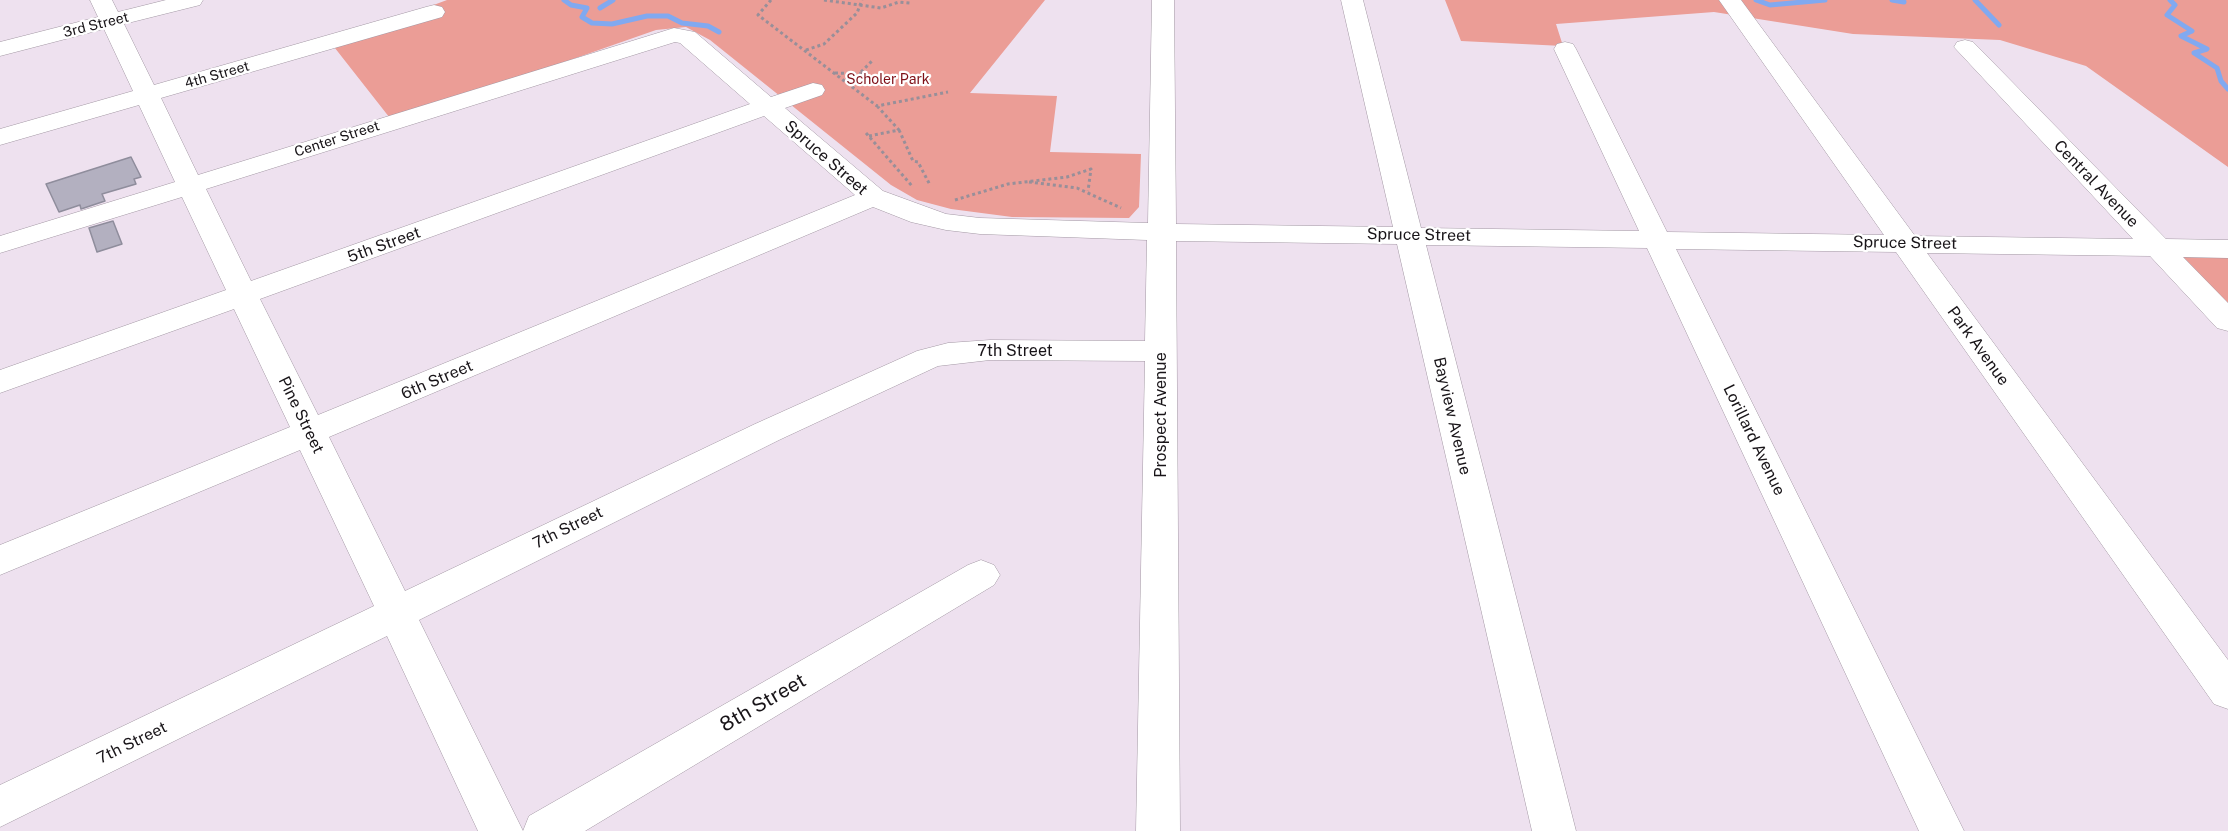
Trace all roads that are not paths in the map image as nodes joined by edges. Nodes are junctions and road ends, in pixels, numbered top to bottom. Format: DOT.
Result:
graph roads {
  1 [pos="192,0"];
  2 [pos="1163,0"];
  3 [pos="1352,0"];
  4 [pos="1730,0"];
  5 [pos="106,11"];
  6 [pos="434,12"];
  7 [pos="674,34"];
  8 [pos="1965,47"];
  9 [pos="1565,49"];
  10 [pos="0,50"];
  11 [pos="813,90"];
  12 [pos="147,95"];
  13 [pos="768,107"];
  14 [pos="0,137"];
  15 [pos="189,185"];
  16 [pos="873,197"];
  17 [pos="1160,232"];
  18 [pos="1409,235"];
  19 [pos="1657,239"];
  20 [pos="1904,243"];
  21 [pos="0,245"];
  22 [pos="2158,248"];
  23 [pos="2228,249"];
  24 [pos="244,296"];
  25 [pos="2228,321"];
  26 [pos="1161,351"];
  27 [pos="0,382"];
  28 [pos="310,433"];
  29 [pos="0,561"];
  30 [pos="981,575"];
  31 [pos="395,612"];
  32 [pos="2228,692"];
  33 [pos="0,807"];
  34 [pos="501,831"];
  35 [pos="545,831"];
  36 [pos="1158,831"];
  37 [pos="1554,831"];
  38 [pos="1942,831"];
  1 -- 5 [label="street, 3rd Street"];
  2 -- 17 [label="street, Prospect Avenue"];
  3 -- 18 [label="street, Bayview Avenue"];
  4 -- 20 [label="street, Park Avenue"];
  5 -- 10 [label="street, 3rd Street"];
  5 -- 12 [label="street, Pine Street"];
  6 -- 12 [label="street, 4th Street"];
  7 -- 13 [label="street, Spruce Street"];
  7 -- 15 [label="street, Center Street"];
  8 -- 22 [label="street, Central Avenue"];
  9 -- 19 [label="street, Lorillard Avenue"];
  11 -- 13 [label="street, 5th Street"];
  12 -- 14 [label="street, 4th Street"];
  12 -- 15 [label="street, Pine Street"];
  13 -- 16 [label="street, Spruce Street"];
  13 -- 24 [label="street, 5th Street"];
  15 -- 21 [label="street, Center Street"];
  15 -- 24 [label="street, Pine Street"];
  16 -- 17 [label="street, Spruce Street"];
  16 -- 28 [label="street, 6th Street"];
  17 -- 18 [label="street, Spruce Street"];
  17 -- 26 [label="street, Prospect Avenue"];
  18 -- 19 [label="street, Spruce Street"];
  18 -- 37 [label="street, Bayview Avenue"];
  19 -- 20 [label="street, Spruce Street"];
  19 -- 38 [label="street, Lorillard Avenue"];
  20 -- 22 [label="street, Spruce Street"];
  20 -- 32 [label="street, Park Avenue"];
  22 -- 23 [label="street, Spruce Street"];
  22 -- 25 [label="street, Central Avenue"];
  24 -- 27 [label="street, 5th Street"];
  24 -- 28 [label="street, Pine Street"];
  26 -- 31 [label="street, 7th Street"];
  26 -- 36 [label="street, Prospect Avenue"];
  28 -- 29 [label="street, 6th Street"];
  28 -- 31 [label="street, Pine Street"];
  30 -- 35 [label="street, 8th Street"];
  31 -- 33 [label="street, 7th Street"];
  31 -- 34 [label="street, Pine Street"];
}
